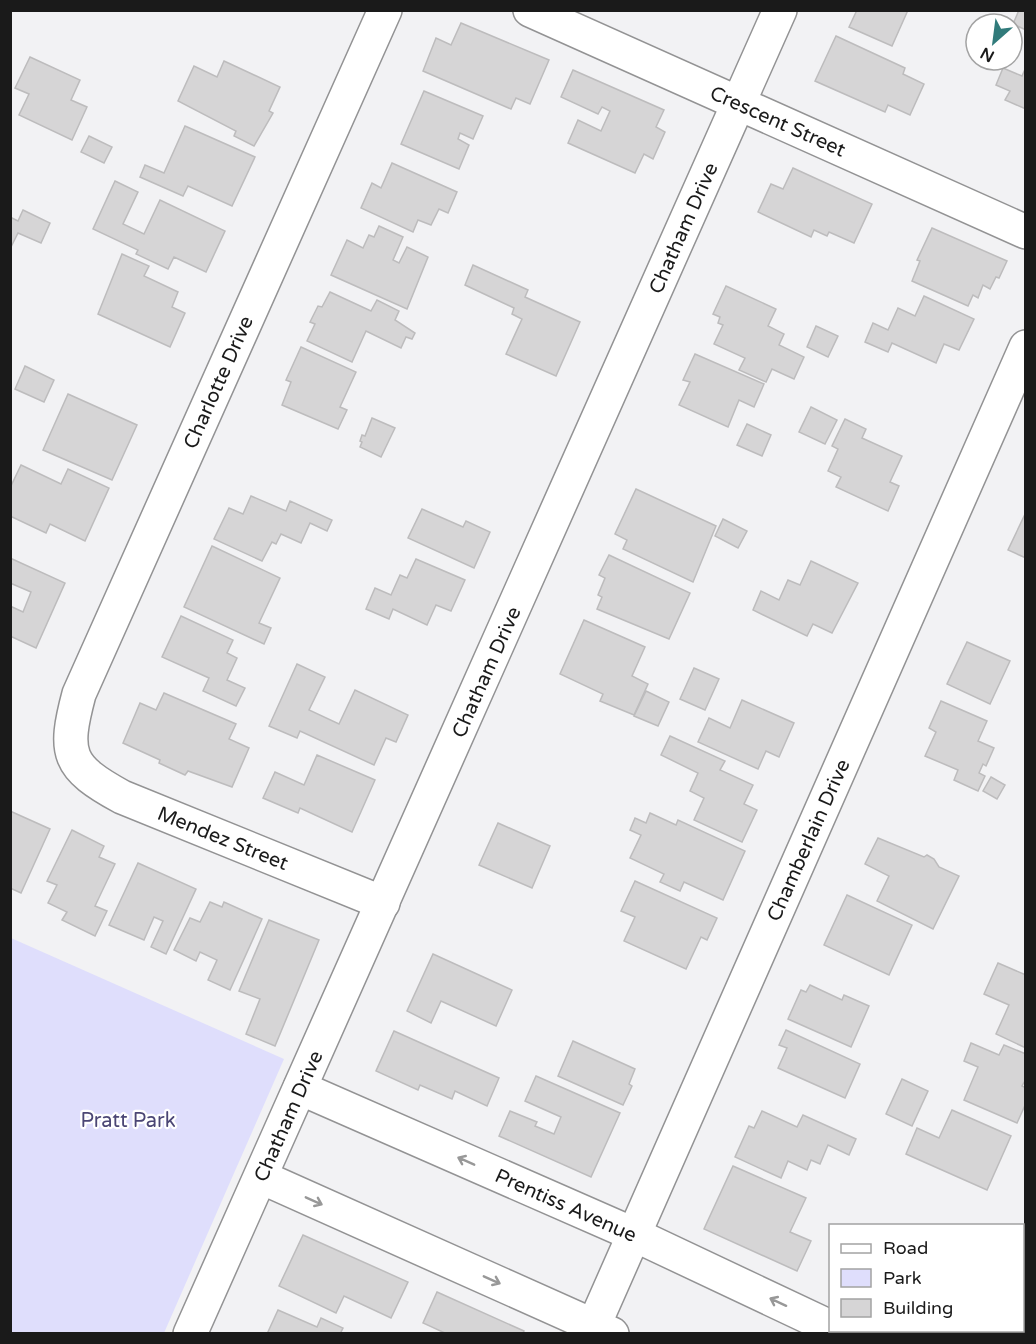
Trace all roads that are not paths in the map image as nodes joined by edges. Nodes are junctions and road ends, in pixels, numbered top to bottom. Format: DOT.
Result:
graph roads {
  1 [pos="385,10"];
  2 [pos="530,10"];
  3 [pos="780,10"];
  4 [pos="739,104"];
  5 [pos="1026,232"];
  6 [pos="1026,347"];
  7 [pos="72,759"];
  8 [pos="383,903"];
  9 [pos="300,1088"];
  10 [pos="261,1177"];
  11 [pos="633,1234"];
  12 [pos="829,1326"];
  13 [pos="598,1331"];
  14 [pos="190,1334"];
  1 -- 7 [label="street, Charlotte Drive"];
  2 -- 4 [label="street, Crescent Street"];
  3 -- 4 [label="street, Chatham Drive"];
  4 -- 5 [label="street, Crescent Street"];
  4 -- 8 [label="street, Chatham Drive"];
  6 -- 11 [label="street, Chamberlain Drive"];
  7 -- 8 [label="street, Mendez Street"];
  8 -- 9 [label="street, Chatham Drive"];
  9 -- 10 [label="street, Chatham Drive"];
  11 -- 9 [label="street, Prentiss Avenue, one-way"];
  10 -- 13 [label="street, one-way"];
  10 -- 14 [label="street, Chatham Drive"];
  12 -- 11 [label="street, Prentiss Avenue, one-way"];
  11 -- 13 [label="street, Chamberlain Drive"];
}
